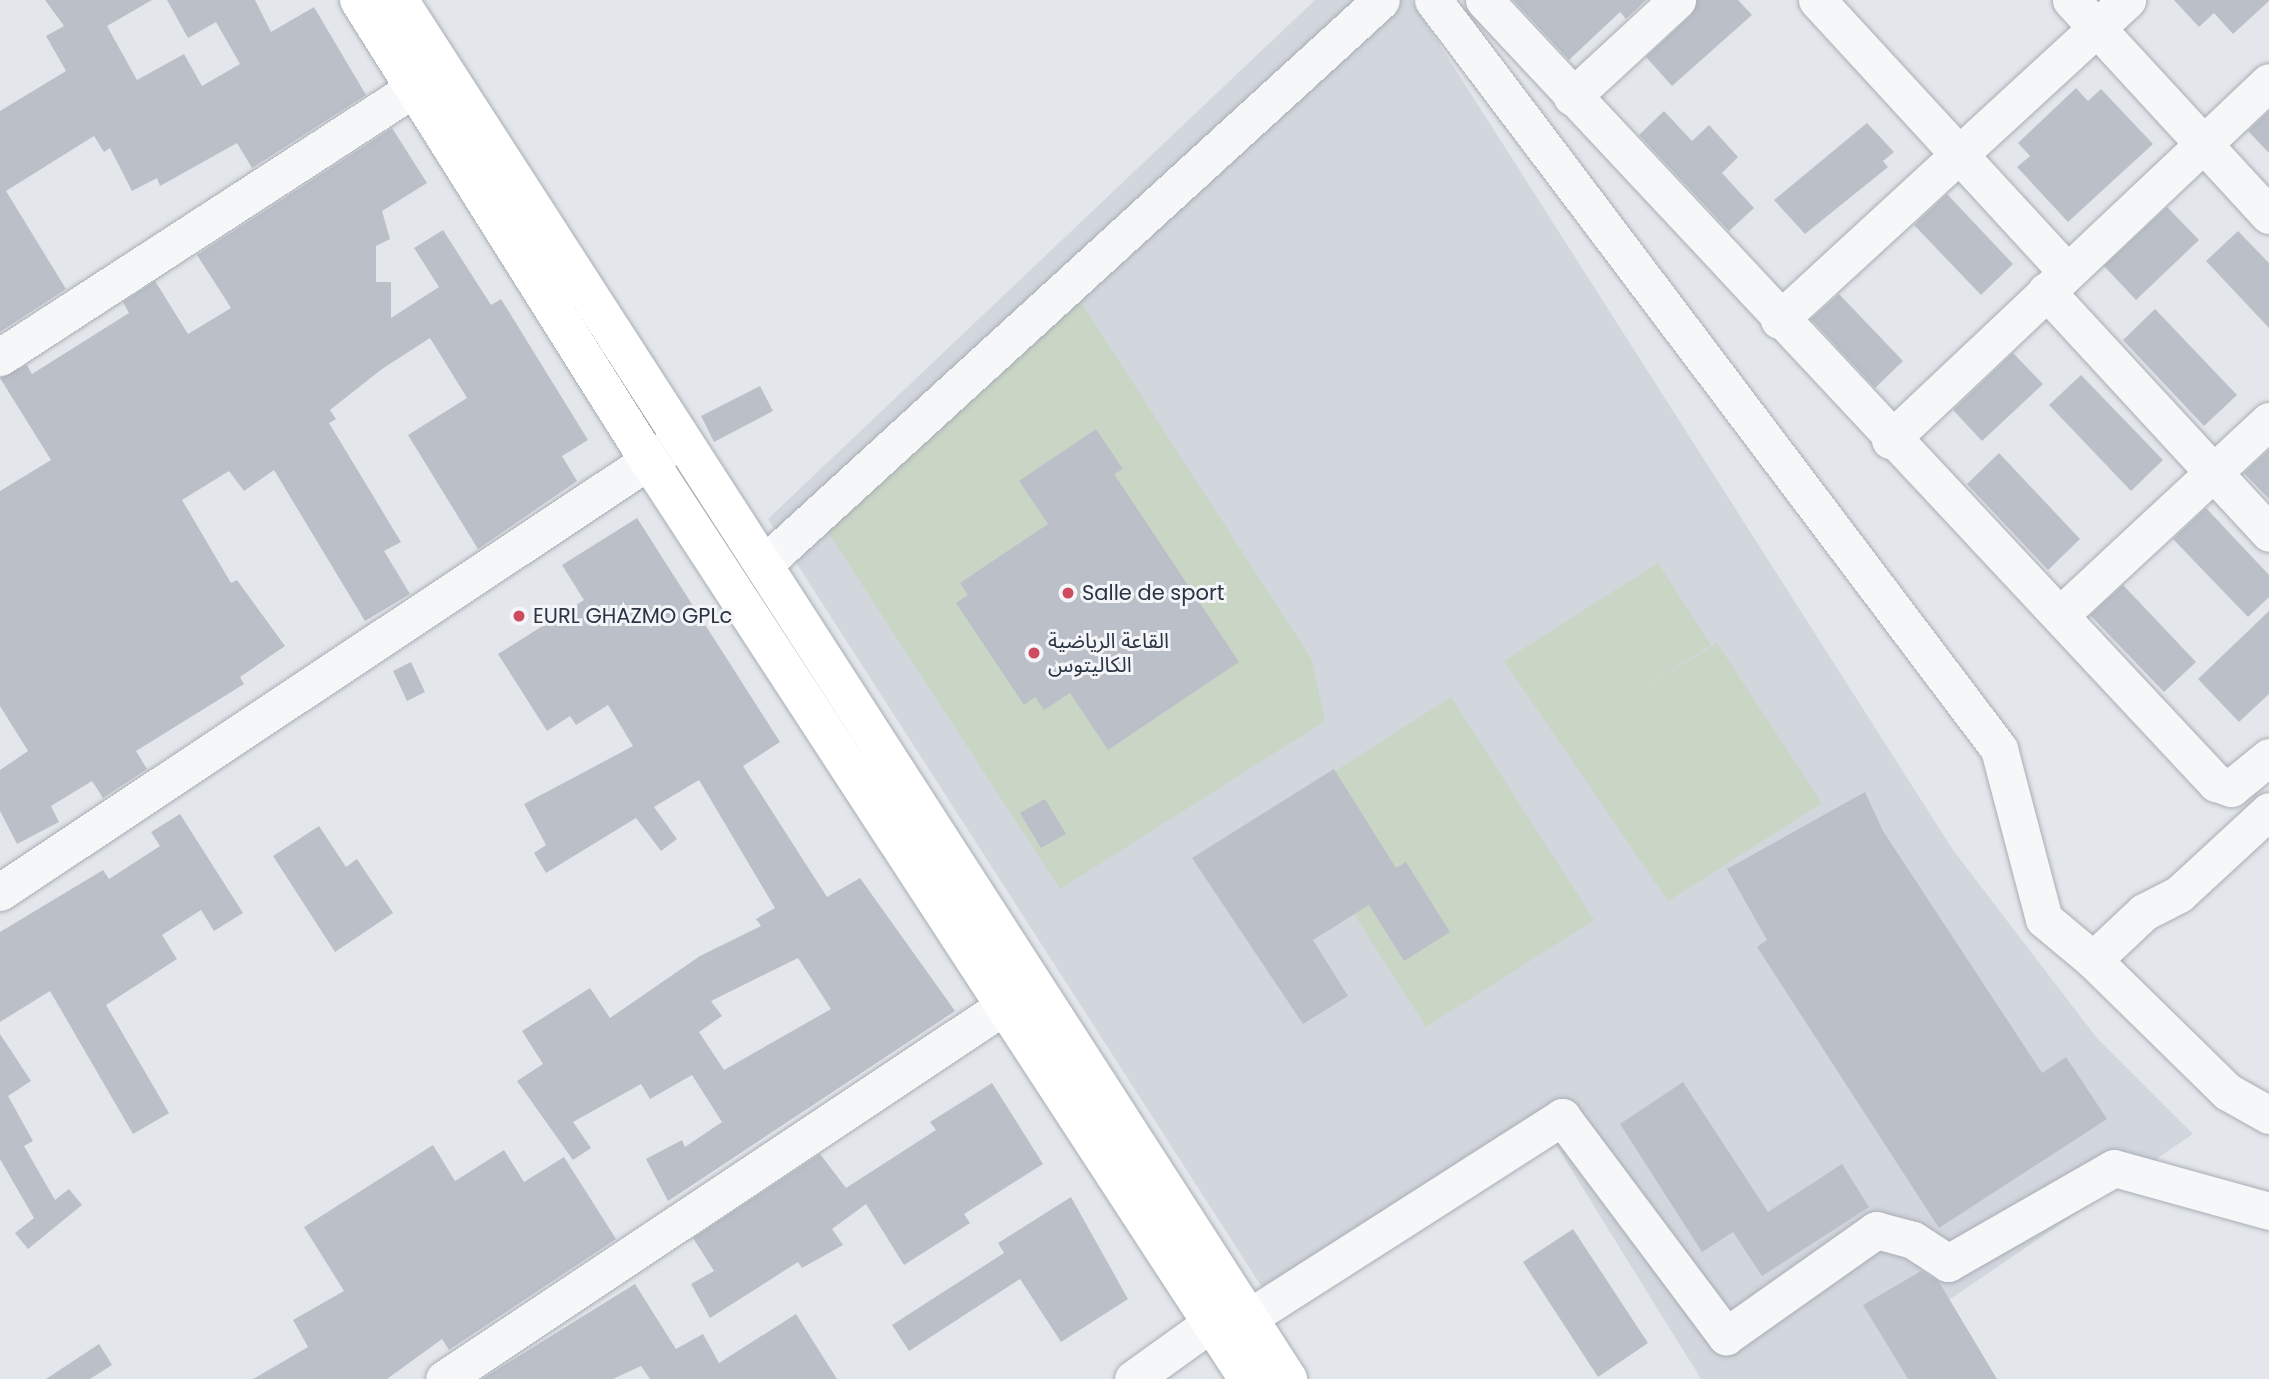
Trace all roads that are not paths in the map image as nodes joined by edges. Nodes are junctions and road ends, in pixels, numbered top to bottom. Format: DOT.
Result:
graph roads {
  1 [pos="359,0"];
  2 [pos="399,0"];
  3 [pos="1381,0"];
  4 [pos="1433,0"];
  5 [pos="1484,0"];
  6 [pos="1677,0"];
  7 [pos="1818,0"];
  8 [pos="2071,0"];
  9 [pos="2127,0"];
  10 [pos="2097,28"];
  11 [pos="2269,82"];
  12 [pos="415,88"];
  13 [pos="1572,97"];
  14 [pos="2203,144"];
  15 [pos="1959,155"];
  16 [pos="2269,215"];
  17 [pos="2057,282"];
  18 [pos="1779,320"];
  19 [pos="0,357"];
  20 [pos="2269,421"];
  21 [pos="682,439"];
  22 [pos="1889,440"];
  23 [pos="649,461"];
  24 [pos="2214,473"];
  25 [pos="2269,533"];
  26 [pos="763,565"];
  27 [pos="2060,615"];
  28 [pos="2269,757"];
  29 [pos="2269,811"];
  30 [pos="0,892"];
  31 [pos="2093,960"];
  32 [pos="1004,1006"];
  33 [pos="2269,1115"];
  34 [pos="2269,1211"];
  35 [pos="1248,1318"];
  36 [pos="1211,1323"];
  37 [pos="444,1379"];
  38 [pos="1133,1379"];
  39 [pos="1248,1379"];
  40 [pos="1288,1379"];
  1 -- 12 [label="main road"];
  2 -- 21 [label="main road"];
  3 -- 26 [label="street"];
  4 -- 31 [label="street"];
  5 -- 13 [label="street"];
  6 -- 13 [label="street"];
  7 -- 15 [label="street"];
  8 -- 10 [label="street"];
  9 -- 10 [label="street"];
  10 -- 14 [label="street"];
  10 -- 15 [label="street"];
  11 -- 14 [label="street"];
  12 -- 19 [label="street"];
  12 -- 23 [label="main road"];
  13 -- 18 [label="street"];
  14 -- 16 [label="street"];
  14 -- 17 [label="street"];
  15 -- 17 [label="street"];
  15 -- 18 [label="street"];
  17 -- 22 [label="street"];
  17 -- 24 [label="street"];
  18 -- 22 [label="street"];
  20 -- 24 [label="street"];
  21 -- 23 [label="street"];
  21 -- 26 [label="main road"];
  22 -- 27 [label="street"];
  23 -- 30 [label="street"];
  23 -- 32 [label="main road"];
  24 -- 25 [label="street"];
  24 -- 27 [label="street"];
  26 -- 35 [label="main road"];
  27 -- 28 [label="street"];
  29 -- 31 [label="street"];
  31 -- 33 [label="street"];
  32 -- 36 [label="main road"];
  32 -- 37 [label="street"];
  34 -- 35 [label="street"];
  35 -- 40 [label="main road"];
  36 -- 38 [label="street"];
  36 -- 39 [label="main road"];
}
